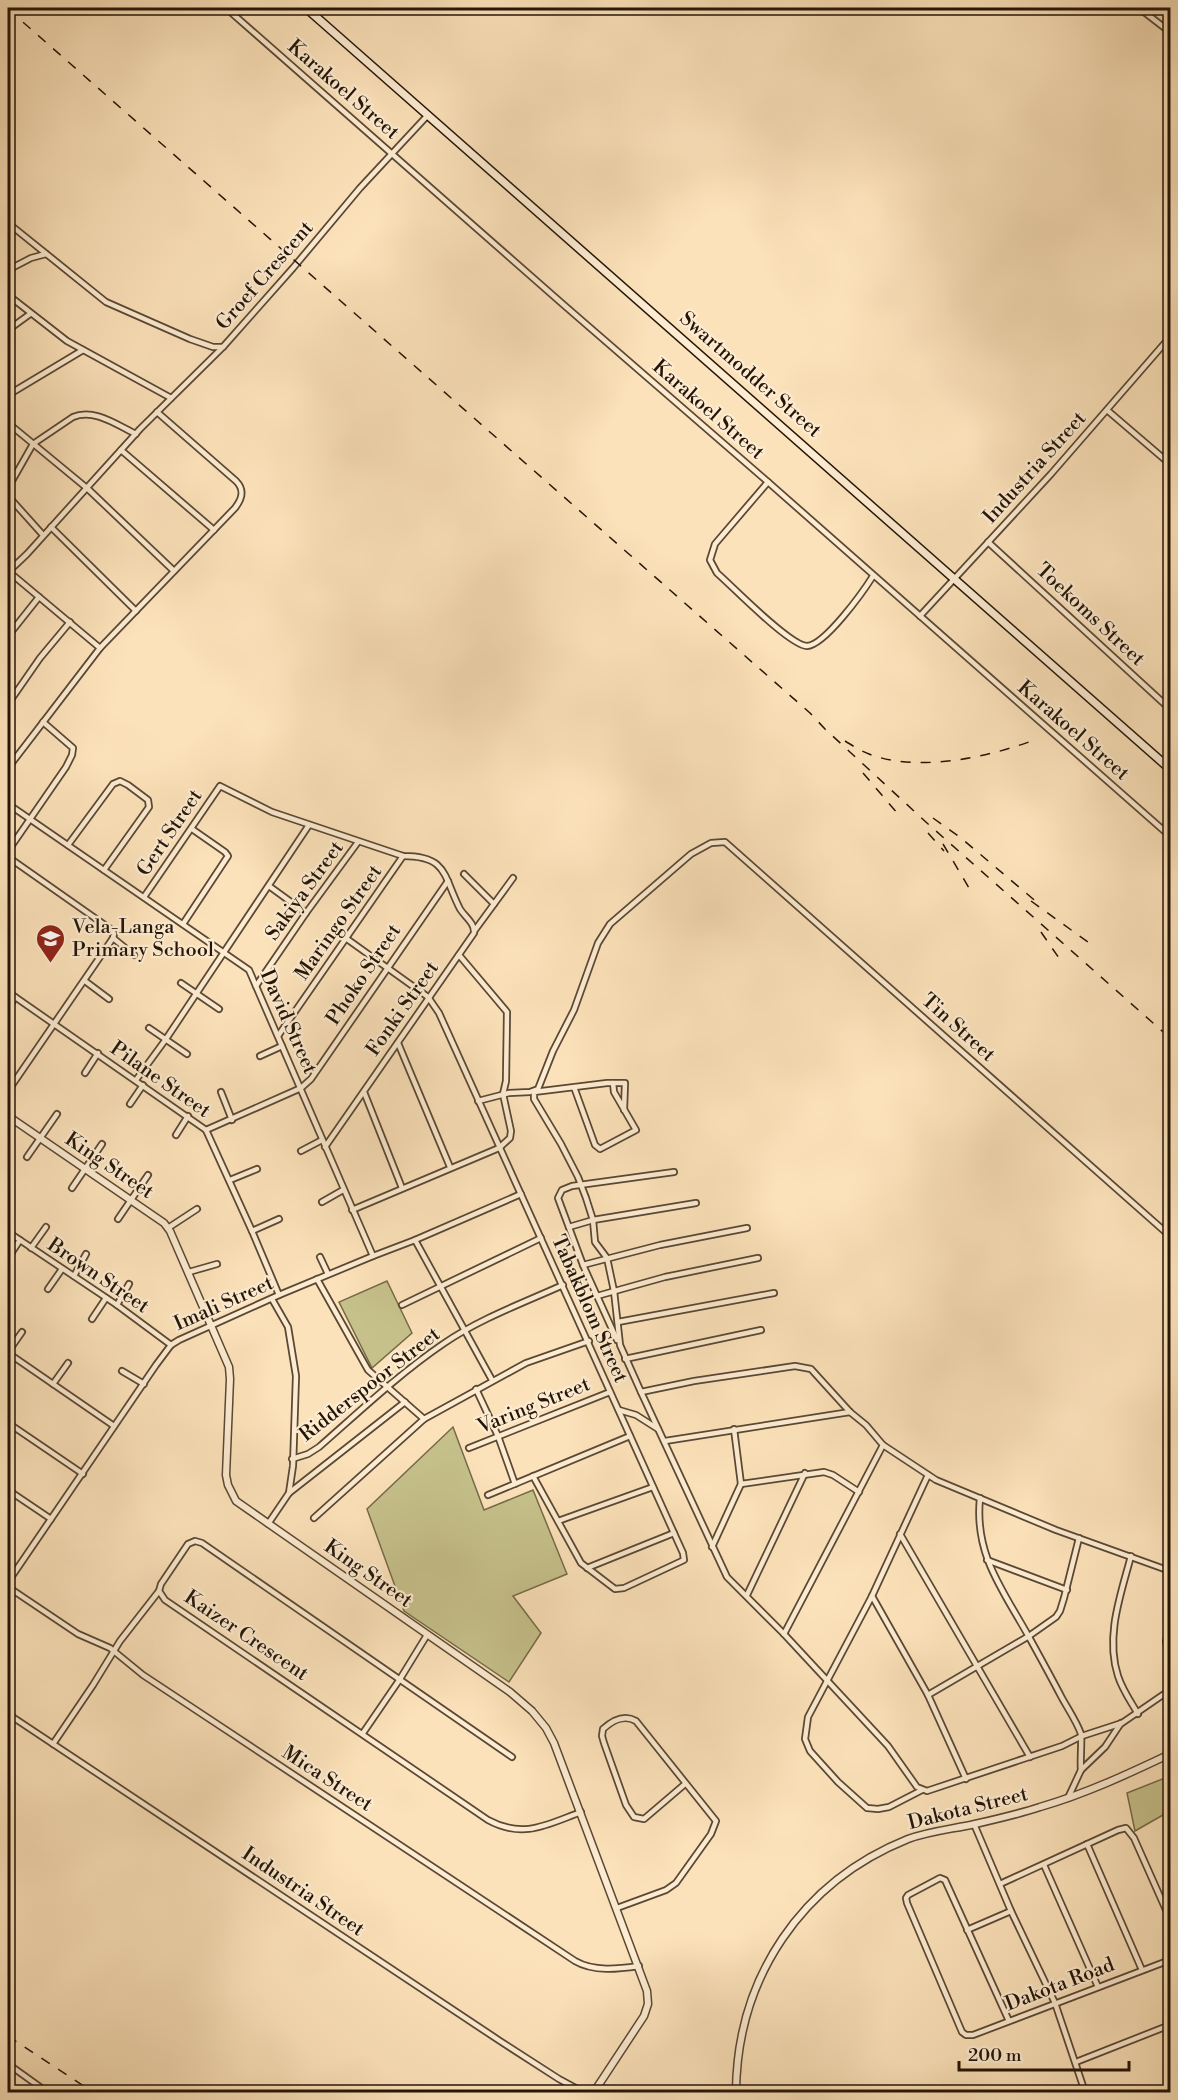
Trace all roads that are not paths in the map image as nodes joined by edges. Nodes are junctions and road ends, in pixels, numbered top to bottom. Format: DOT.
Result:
graph roads {
  1 [pos="226,8"];
  2 [pos="306,8"];
  3 [pos="1139,8"];
  4 [pos="1170,32"];
  5 [pos="427,116"];
  6 [pos="392,152"];
  7 [pos="8,223"];
  8 [pos="46,254"];
  9 [pos="8,270"];
  10 [pos="8,295"];
  11 [pos="30,314"];
  12 [pos="8,330"];
  13 [pos="1170,337"];
  14 [pos="223,347"];
  15 [pos="83,350"];
  16 [pos="8,395"];
  17 [pos="171,398"];
  18 [pos="1107,410"];
  19 [pos="157,412"];
  20 [pos="8,423"];
  21 [pos="136,434"];
  22 [pos="33,444"];
  23 [pos="121,450"];
  24 [pos="1170,464"];
  25 [pos="768,482"];
  26 [pos="8,488"];
  27 [pos="88,489"];
  28 [pos="8,496"];
  29 [pos="51,527"];
  30 [pos="214,530"];
  31 [pos="43,535"];
  32 [pos="988,542"];
  33 [pos="8,569"];
  34 [pos="174,571"];
  35 [pos="873,576"];
  36 [pos="954,579"];
  37 [pos="39,597"];
  38 [pos="136,611"];
  39 [pos="920,616"];
  40 [pos="70,622"];
  41 [pos="8,636"];
  42 [pos="100,648"];
  43 [pos="8,704"];
  44 [pos="1170,709"];
  45 [pos="43,722"];
  46 [pos="8,768"];
  47 [pos="1170,769"];
  48 [pos="8,804"];
  49 [pos="29,819"];
  50 [pos="309,825"];
  51 [pos="192,829"];
  52 [pos="1170,837"];
  53 [pos="358,843"];
  54 [pos="68,845"];
  55 [pos="8,851"];
  56 [pos="404,856"];
  57 [pos="8,857"];
  58 [pos="105,870"];
  59 [pos="464,874"];
  60 [pos="513,878"];
  61 [pos="448,884"];
  62 [pos="269,886"];
  63 [pos="144,897"];
  64 [pos="494,904"];
  65 [pos="306,913"];
  66 [pos="183,924"];
  67 [pos="475,930"];
  68 [pos="113,938"];
  69 [pos="347,939"];
  70 [pos="225,952"];
  71 [pos="134,955"];
  72 [pos="459,955"];
  73 [pos="388,967"];
  74 [pos="85,981"];
  75 [pos="181,983"];
  76 [pos="256,986"];
  77 [pos="8,992"];
  78 [pos="197,993"];
  79 [pos="15,997"];
  80 [pos="428,997"];
  81 [pos="109,999"];
  82 [pos="219,1008"];
  83 [pos="8,1009"];
  84 [pos="54,1023"];
  85 [pos="150,1028"];
  86 [pos="278,1036"];
  87 [pos="166,1039"];
  88 [pos="398,1042"];
  89 [pos="282,1046"];
  90 [pos="98,1053"];
  91 [pos="188,1054"];
  92 [pos="260,1056"];
  93 [pos="85,1073"];
  94 [pos="136,1080"];
  95 [pos="613,1083"];
  96 [pos="143,1085"];
  97 [pos="574,1087"];
  98 [pos="301,1088"];
  99 [pos="8,1091"];
  100 [pos="221,1092"];
  101 [pos="364,1092"];
  102 [pos="534,1092"];
  103 [pos="503,1094"];
  104 [pos="478,1101"];
  105 [pos="130,1104"];
  106 [pos="624,1112"];
  107 [pos="57,1114"];
  108 [pos="8,1116"];
  109 [pos="189,1116"];
  110 [pos="232,1119"];
  111 [pos="207,1130"];
  112 [pos="176,1135"];
  113 [pos="40,1139"];
  114 [pos="322,1140"];
  115 [pos="102,1144"];
  116 [pos="325,1147"];
  117 [pos="499,1148"];
  118 [pos="301,1151"];
  119 [pos="27,1157"];
  120 [pos="450,1167"];
  121 [pos="85,1169"];
  122 [pos="256,1169"];
  123 [pos="674,1172"];
  124 [pos="148,1175"];
  125 [pos="230,1180"];
  126 [pos="581,1185"];
  127 [pos="72,1188"];
  128 [pos="402,1188"];
  129 [pos="343,1190"];
  130 [pos="521,1194"];
  131 [pos="131,1200"];
  132 [pos="322,1202"];
  133 [pos="696,1203"];
  134 [pos="197,1209"];
  135 [pos="352,1210"];
  136 [pos="118,1219"];
  137 [pos="279,1219"];
  138 [pos="592,1220"];
  139 [pos="46,1227"];
  140 [pos="569,1227"];
  141 [pos="168,1228"];
  142 [pos="747,1228"];
  143 [pos="252,1231"];
  144 [pos="8,1232"];
  145 [pos="1170,1236"];
  146 [pos="541,1238"];
  147 [pos="20,1240"];
  148 [pos="415,1240"];
  149 [pos="31,1248"];
  150 [pos="86,1254"];
  151 [pos="372,1256"];
  152 [pos="320,1257"];
  153 [pos="8,1258"];
  154 [pos="607,1258"];
  155 [pos="758,1258"];
  156 [pos="217,1264"];
  157 [pos="583,1265"];
  158 [pos="62,1269"];
  159 [pos="189,1272"];
  160 [pos="328,1274"];
  161 [pos="74,1276"];
  162 [pos="317,1279"];
  163 [pos="129,1284"];
  164 [pos="562,1285"];
  165 [pos="442,1286"];
  166 [pos="48,1289"];
  167 [pos="614,1291"];
  168 [pos="774,1293"];
  169 [pos="279,1295"];
  170 [pos="597,1296"];
  171 [pos="106,1298"];
  172 [pos="272,1299"];
  173 [pos="117,1305"];
  174 [pos="402,1305"];
  175 [pos="92,1319"];
  176 [pos="618,1322"];
  177 [pos="210,1327"];
  178 [pos="761,1330"];
  179 [pos="464,1331"];
  180 [pos="22,1332"];
  181 [pos="589,1341"];
  182 [pos="620,1345"];
  183 [pos="171,1346"];
  184 [pos="8,1352"];
  185 [pos="625,1359"];
  186 [pos="68,1363"];
  187 [pos="122,1371"];
  188 [pos="492,1380"];
  189 [pos="53,1384"];
  190 [pos="144,1384"];
  191 [pos="387,1388"];
  192 [pos="476,1389"];
  193 [pos="610,1392"];
  194 [pos="641,1392"];
  195 [pos="405,1402"];
  196 [pos="619,1410"];
  197 [pos="850,1412"];
  198 [pos="424,1419"];
  199 [pos="8,1423"];
  200 [pos="114,1426"];
  201 [pos="734,1429"];
  202 [pos="660,1431"];
  203 [pos="498,1436"];
  204 [pos="630,1436"];
  205 [pos="665,1441"];
  206 [pos="884,1445"];
  207 [pos="469,1448"];
  208 [pos="292,1459"];
  209 [pos="805,1473"];
  210 [pos="83,1474"];
  211 [pos="928,1475"];
  212 [pos="533,1476"];
  213 [pos="515,1484"];
  214 [pos="741,1484"];
  215 [pos="653,1487"];
  216 [pos="8,1490"];
  217 [pos="289,1492"];
  218 [pos="859,1492"];
  219 [pos="488,1495"];
  220 [pos="980,1498"];
  221 [pos="314,1518"];
  222 [pos="51,1520"];
  223 [pos="558,1521"];
  224 [pos="268,1524"];
  225 [pos="674,1533"];
  226 [pos="900,1534"];
  227 [pos="1079,1538"];
  228 [pos="712,1547"];
  229 [pos="1131,1556"];
  230 [pos="987,1560"];
  231 [pos="587,1568"];
  232 [pos="1170,1571"];
  233 [pos="8,1582"];
  234 [pos="8,1587"];
  235 [pos="1067,1590"];
  236 [pos="159,1591"];
  237 [pos="747,1596"];
  238 [pos="872,1596"];
  239 [pos="1170,1620"];
  240 [pos="784,1634"];
  241 [pos="427,1635"];
  242 [pos="1029,1636"];
  243 [pos="114,1651"];
  244 [pos="1170,1657"];
  245 [pos="977,1666"];
  246 [pos="400,1679"];
  247 [pos="827,1679"];
  248 [pos="1170,1690"];
  249 [pos="928,1695"];
  250 [pos="8,1714"];
  251 [pos="1138,1714"];
  252 [pos="1122,1723"];
  253 [pos="363,1733"];
  254 [pos="1082,1736"];
  255 [pos="53,1744"];
  256 [pos="1170,1754"];
  257 [pos="512,1757"];
  258 [pos="1030,1757"];
  259 [pos="1081,1770"];
  260 [pos="966,1779"];
  261 [pos="685,1784"];
  262 [pos="922,1790"];
  263 [pos="1068,1798"];
  264 [pos="581,1812"];
  265 [pos="974,1824"];
  266 [pos="1087,1844"];
  267 [pos="1044,1865"];
  268 [pos="1000,1884"];
  269 [pos="617,1908"];
  270 [pos="1011,1911"];
  271 [pos="1170,1919"];
  272 [pos="967,1930"];
  273 [pos="1170,1960"];
  274 [pos="639,1966"];
  275 [pos="1142,1970"];
  276 [pos="1098,1986"];
  277 [pos="1055,2002"];
  278 [pos="1009,2021"];
  279 [pos="1170,2025"];
  280 [pos="1076,2062"];
  281 [pos="8,2064"];
  282 [pos="1170,2088"];
  283 [pos="47,2092"];
  284 [pos="584,2092"];
  285 [pos="594,2092"];
  286 [pos="736,2092"];
  287 [pos="1085,2092"];
  288 [pos="1157,2092"];
  1 -- 6 [label="street, Karakoel Street"];
  2 -- 5 [label="main road, Swartmodder Street"];
  3 -- 4 [label="street"];
  5 -- 6 [label="street, Groef Crescent"];
  5 -- 36 [label="main road, Swartmodder Street"];
  6 -- 14 [label="street, Groef Crescent"];
  6 -- 25 [label="street, Karakoel Street"];
  7 -- 8 [label="street, Groef Crescent"];
  8 -- 9 [label="street"];
  8 -- 14 [label="street, Groef Crescent"];
  10 -- 11 [label="street"];
  11 -- 12 [label="street"];
  11 -- 15 [label="street"];
  13 -- 18 [label="street, Industria Street"];
  14 -- 17 [label="street"];
  15 -- 16 [label="street"];
  15 -- 17 [label="street"];
  17 -- 19 [label="street"];
  18 -- 24 [label="street"];
  18 -- 32 [label="street, Industria Street"];
  19 -- 21 [label="street"];
  19 -- 30 [label="street"];
  20 -- 22 [label="street"];
  21 -- 22 [label="street"];
  21 -- 23 [label="street"];
  22 -- 26 [label="street"];
  22 -- 27 [label="street"];
  23 -- 27 [label="street"];
  23 -- 30 [label="street"];
  25 -- 35 [label="street, Karakoel Street"];
  25 -- 35 [label="street"];
  27 -- 29 [label="street"];
  27 -- 34 [label="street"];
  28 -- 31 [label="street"];
  29 -- 31 [label="street"];
  29 -- 38 [label="street"];
  30 -- 34 [label="street"];
  31 -- 33 [label="street"];
  32 -- 36 [label="street, Industria Street"];
  32 -- 44 [label="street, Toekoms Street"];
  33 -- 37 [label="street"];
  34 -- 38 [label="street"];
  35 -- 39 [label="street, Karakoel Street"];
  36 -- 39 [label="street, Industria Street"];
  36 -- 47 [label="main road, Swartmodder Street"];
  37 -- 40 [label="street"];
  37 -- 41 [label="street"];
  38 -- 42 [label="street"];
  39 -- 52 [label="street, Karakoel Street"];
  40 -- 42 [label="street"];
  40 -- 43 [label="street"];
  42 -- 45 [label="street"];
  45 -- 46 [label="street"];
  45 -- 49 [label="street"];
  48 -- 49 [label="street, David Street"];
  49 -- 54 [label="street, David Street"];
  49 -- 55 [label="street"];
  50 -- 51 [label="street, Gert Street"];
  50 -- 53 [label="street"];
  50 -- 62 [label="street"];
  51 -- 63 [label="street, Gert Street"];
  51 -- 66 [label="street"];
  53 -- 56 [label="street"];
  53 -- 65 [label="street, Sakiya Street"];
  54 -- 58 [label="street, David Street"];
  54 -- 58 [label="street"];
  56 -- 61 [label="street"];
  56 -- 69 [label="street, Maringo Street"];
  57 -- 68 [label="street"];
  58 -- 63 [label="street, David Street"];
  59 -- 64 [label="street"];
  60 -- 64 [label="street, Fonki Street"];
  61 -- 67 [label="street"];
  61 -- 73 [label="street, Phoko Street"];
  62 -- 65 [label="street"];
  62 -- 70 [label="street"];
  63 -- 66 [label="street, David Street"];
  64 -- 67 [label="street, Fonki Street"];
  65 -- 76 [label="street, Sakiya Street"];
  66 -- 70 [label="street, David Street"];
  67 -- 72 [label="street, Fonki Street"];
  68 -- 71 [label="street"];
  68 -- 74 [label="street"];
  69 -- 73 [label="street"];
  69 -- 86 [label="street, Maringo Street"];
  70 -- 76 [label="street, David Street"];
  70 -- 78 [label="street"];
  72 -- 80 [label="street, Fonki Street"];
  72 -- 103 [label="street"];
  73 -- 80 [label="street"];
  73 -- 98 [label="street, Phoko Street"];
  74 -- 81 [label="street"];
  74 -- 84 [label="street"];
  75 -- 78 [label="street"];
  76 -- 86 [label="street, David Street"];
  77 -- 79 [label="street, Pilane Street"];
  78 -- 82 [label="street"];
  78 -- 87 [label="street"];
  79 -- 83 [label="street"];
  79 -- 84 [label="street, Pilane Street"];
  80 -- 88 [label="street, Fonki Street"];
  80 -- 104 [label="street, Tabakblom Street"];
  84 -- 90 [label="street, Pilane Street"];
  84 -- 99 [label="street"];
  85 -- 87 [label="street"];
  86 -- 89 [label="street, David Street"];
  87 -- 91 [label="street"];
  87 -- 94 [label="street"];
  88 -- 101 [label="street, Fonki Street"];
  88 -- 120 [label="street"];
  89 -- 92 [label="street"];
  89 -- 98 [label="street, David Street"];
  90 -- 93 [label="street"];
  90 -- 94 [label="street, Pilane Street"];
  94 -- 96 [label="street, Pilane Street"];
  95 -- 97 [label="street"];
  95 -- 106 [label="street"];
  95 -- 106 [label="street"];
  96 -- 105 [label="street"];
  96 -- 109 [label="street, Pilane Street"];
  97 -- 102 [label="street"];
  97 -- 106 [label="street"];
  98 -- 110 [label="street, Phoko Street"];
  98 -- 114 [label="street, David Street"];
  100 -- 110 [label="street"];
  101 -- 116 [label="street, Fonki Street"];
  101 -- 128 [label="street"];
  102 -- 103 [label="street"];
  102 -- 126 [label="street"];
  102 -- 145 [label="street, Tin Street"];
  103 -- 104 [label="street"];
  103 -- 117 [label="street"];
  104 -- 117 [label="street, Tabakblom Street"];
  107 -- 113 [label="street"];
  108 -- 113 [label="street, King Street"];
  109 -- 111 [label="street, Pilane Street"];
  109 -- 112 [label="street"];
  110 -- 111 [label="street, Phoko Street"];
  111 -- 125 [label="street, Pilane Street"];
  113 -- 119 [label="street"];
  113 -- 121 [label="street, King Street"];
  114 -- 116 [label="street, David Street"];
  114 -- 118 [label="street"];
  115 -- 121 [label="street"];
  116 -- 129 [label="street, David Street"];
  117 -- 120 [label="street"];
  117 -- 130 [label="street, Tabakblom Street"];
  120 -- 128 [label="street"];
  121 -- 127 [label="street"];
  121 -- 131 [label="street, King Street"];
  122 -- 125 [label="street"];
  123 -- 126 [label="street"];
  124 -- 131 [label="street"];
  125 -- 143 [label="street, Pilane Street"];
  126 -- 138 [label="street"];
  126 -- 140 [label="street"];
  128 -- 135 [label="street"];
  129 -- 132 [label="street"];
  129 -- 135 [label="street, David Street"];
  130 -- 146 [label="street, Tabakblom Street"];
  130 -- 148 [label="street, Imali Street"];
  131 -- 136 [label="street"];
  131 -- 141 [label="street, King Street"];
  133 -- 138 [label="street"];
  134 -- 141 [label="street"];
  135 -- 151 [label="street, David Street"];
  137 -- 143 [label="street"];
  138 -- 140 [label="street"];
  138 -- 154 [label="street"];
  139 -- 149 [label="street"];
  140 -- 157 [label="street"];
  141 -- 159 [label="street, King Street"];
  142 -- 154 [label="street"];
  143 -- 169 [label="street, Pilane Street"];
  144 -- 147 [label="street, Brown Street"];
  146 -- 164 [label="street, Tabakblom Street"];
  146 -- 165 [label="street"];
  147 -- 149 [label="street, Brown Street"];
  147 -- 153 [label="street"];
  148 -- 151 [label="street, Imali Street"];
  148 -- 165 [label="street"];
  149 -- 158 [label="street, Brown Street"];
  150 -- 161 [label="street"];
  151 -- 160 [label="street, Imali Street"];
  152 -- 160 [label="street"];
  154 -- 157 [label="street"];
  154 -- 167 [label="street"];
  155 -- 167 [label="street"];
  156 -- 159 [label="street"];
  157 -- 170 [label="street"];
  158 -- 161 [label="street, Brown Street"];
  158 -- 166 [label="street"];
  159 -- 177 [label="street, King Street"];
  160 -- 162 [label="street, Imali Street"];
  161 -- 171 [label="street, Brown Street"];
  162 -- 169 [label="street, Imali Street"];
  162 -- 191 [label="street"];
  163 -- 173 [label="street"];
  164 -- 179 [label="street, Ridderspoor Street"];
  164 -- 181 [label="street, Tabakblom Street"];
  165 -- 174 [label="street"];
  165 -- 179 [label="street"];
  167 -- 170 [label="street"];
  167 -- 176 [label="street"];
  168 -- 176 [label="street"];
  169 -- 172 [label="street, Imali Street"];
  170 -- 182 [label="street"];
  171 -- 173 [label="street, Brown Street"];
  171 -- 175 [label="street"];
  172 -- 177 [label="street, Imali Street"];
  172 -- 208 [label="street"];
  173 -- 183 [label="street, Brown Street"];
  176 -- 182 [label="street"];
  177 -- 183 [label="street, Imali Street"];
  177 -- 224 [label="street, King Street"];
  178 -- 185 [label="street"];
  179 -- 188 [label="street"];
  179 -- 191 [label="street, Ridderspoor Street"];
  180 -- 184 [label="street"];
  181 -- 188 [label="street"];
  181 -- 193 [label="street, Tabakblom Street"];
  182 -- 185 [label="street"];
  183 -- 190 [label="street, Imali Street"];
  184 -- 189 [label="street"];
  185 -- 194 [label="street"];
  186 -- 189 [label="street"];
  187 -- 190 [label="street"];
  188 -- 192 [label="street"];
  189 -- 200 [label="street"];
  190 -- 200 [label="street, Imali Street"];
  191 -- 195 [label="street"];
  191 -- 208 [label="street, Ridderspoor Street"];
  192 -- 198 [label="street"];
  192 -- 203 [label="street"];
  193 -- 196 [label="street, Tabakblom Street"];
  193 -- 203 [label="street, Varing Street"];
  194 -- 197 [label="street"];
  194 -- 202 [label="street"];
  195 -- 198 [label="street"];
  195 -- 217 [label="street"];
  196 -- 202 [label="street"];
  196 -- 204 [label="street, Tabakblom Street"];
  197 -- 201 [label="street"];
  197 -- 206 [label="street"];
  198 -- 221 [label="street"];
  199 -- 210 [label="street"];
  200 -- 210 [label="street, Imali Street"];
  201 -- 205 [label="street"];
  201 -- 214 [label="street"];
  202 -- 205 [label="street"];
  203 -- 207 [label="street, Varing Street"];
  203 -- 213 [label="street"];
  204 -- 212 [label="street"];
  204 -- 215 [label="street, Tabakblom Street"];
  205 -- 228 [label="street"];
  206 -- 211 [label="street"];
  206 -- 218 [label="street"];
  208 -- 217 [label="street"];
  209 -- 214 [label="street"];
  209 -- 218 [label="street"];
  209 -- 237 [label="street"];
  210 -- 222 [label="street, Imali Street"];
  211 -- 220 [label="street"];
  211 -- 226 [label="street"];
  212 -- 213 [label="street"];
  212 -- 223 [label="street"];
  213 -- 219 [label="street"];
  214 -- 228 [label="street"];
  215 -- 223 [label="street"];
  215 -- 225 [label="street, Tabakblom Street"];
  216 -- 222 [label="street"];
  217 -- 224 [label="street"];
  218 -- 240 [label="street"];
  220 -- 227 [label="street"];
  220 -- 230 [label="street"];
  222 -- 233 [label="street, Imali Street"];
  223 -- 231 [label="street"];
  224 -- 241 [label="street, King Street"];
  225 -- 231 [label="street"];
  225 -- 231 [label="street, Tabakblom Street"];
  226 -- 238 [label="street"];
  226 -- 245 [label="street"];
  227 -- 229 [label="street"];
  227 -- 235 [label="street"];
  228 -- 237 [label="street"];
  229 -- 232 [label="street"];
  229 -- 251 [label="street"];
  230 -- 235 [label="street"];
  230 -- 242 [label="street"];
  234 -- 243 [label="street, Mica Street"];
  235 -- 242 [label="street"];
  236 -- 243 [label="street"];
  236 -- 246 [label="street, Kaizer Crescent"];
  236 -- 253 [label="street, Kaizer Crescent"];
  237 -- 240 [label="street"];
  238 -- 247 [label="street"];
  238 -- 249 [label="street"];
  239 -- 244 [label="street"];
  240 -- 247 [label="street"];
  241 -- 246 [label="street"];
  241 -- 264 [label="street, King Street"];
  242 -- 245 [label="street"];
  242 -- 254 [label="street"];
  243 -- 255 [label="street"];
  243 -- 274 [label="street, Mica Street"];
  245 -- 249 [label="street"];
  245 -- 258 [label="street"];
  246 -- 253 [label="street"];
  246 -- 257 [label="street, Kaizer Crescent"];
  247 -- 262 [label="street"];
  247 -- 262 [label="street"];
  248 -- 251 [label="street"];
  249 -- 260 [label="street"];
  250 -- 255 [label="street, Industria Street"];
  251 -- 252 [label="street"];
  252 -- 254 [label="street"];
  252 -- 259 [label="street"];
  253 -- 264 [label="street, Kaizer Crescent"];
  254 -- 258 [label="street"];
  254 -- 259 [label="street"];
  255 -- 284 [label="street, Industria Street"];
  256 -- 263 [label="street, Dakota Street"];
  258 -- 260 [label="street"];
  259 -- 263 [label="street"];
  260 -- 262 [label="street"];
  261 -- 261 [label="street"];
  261 -- 269 [label="street"];
  263 -- 265 [label="street, Dakota Street"];
  264 -- 269 [label="street, King Street"];
  265 -- 268 [label="street"];
  265 -- 286 [label="street, Dakota Street"];
  266 -- 267 [label="street"];
  266 -- 271 [label="street"];
  266 -- 275 [label="street"];
  267 -- 268 [label="street"];
  267 -- 276 [label="street"];
  268 -- 270 [label="street"];
  269 -- 274 [label="street, King Street"];
  270 -- 272 [label="street"];
  270 -- 277 [label="street"];
  272 -- 278 [label="street"];
  272 -- 278 [label="street, Dakota Road"];
  273 -- 275 [label="street, Dakota Road"];
  274 -- 285 [label="street, King Street"];
  275 -- 276 [label="street, Dakota Road"];
  276 -- 277 [label="street, Dakota Road"];
  277 -- 278 [label="street, Dakota Road"];
  277 -- 280 [label="street"];
  279 -- 280 [label="street"];
  280 -- 287 [label="street"];
  281 -- 283 [label="street"];
  282 -- 288 [label="street"];
}
